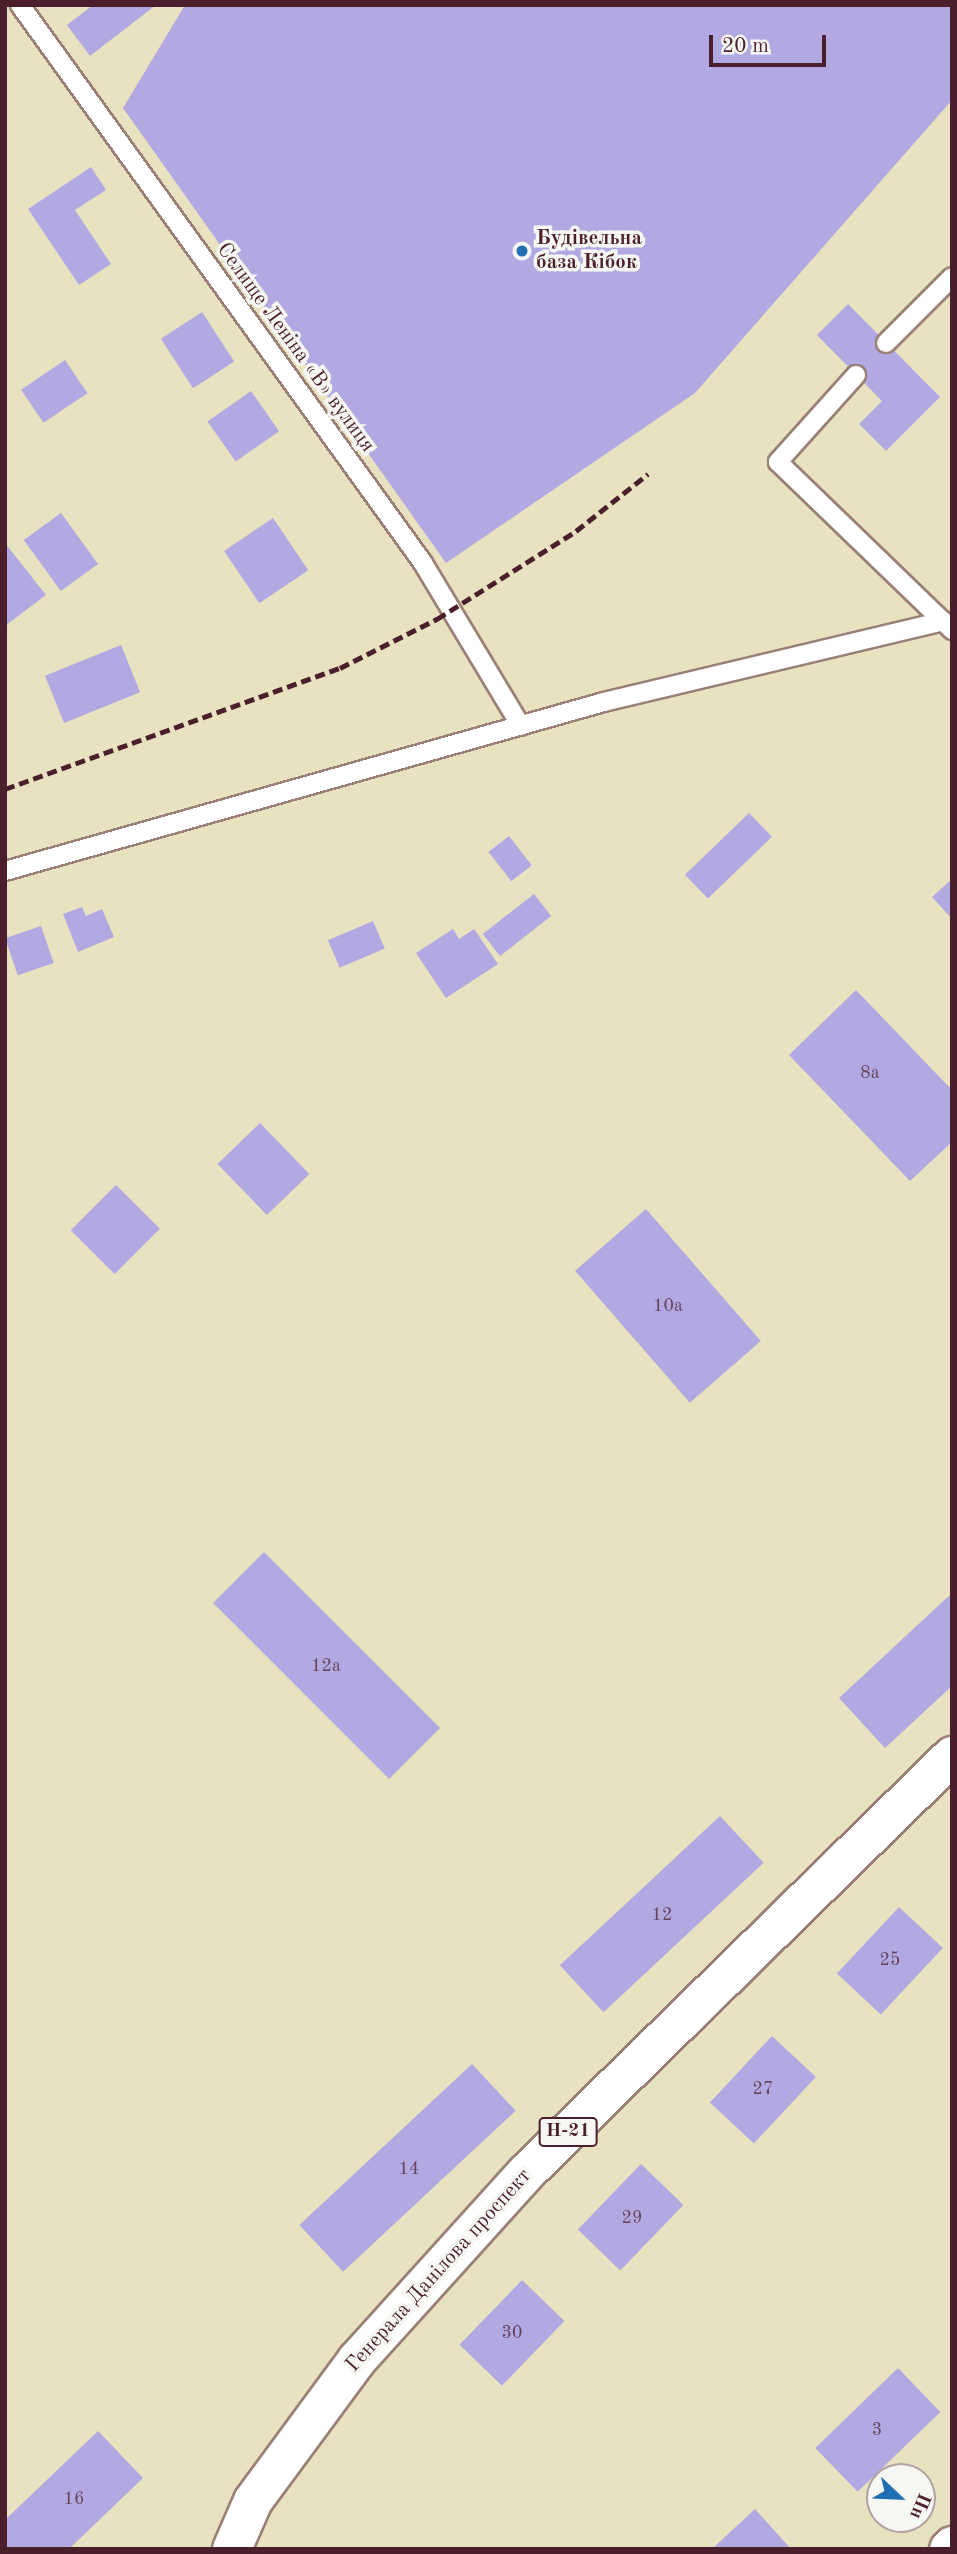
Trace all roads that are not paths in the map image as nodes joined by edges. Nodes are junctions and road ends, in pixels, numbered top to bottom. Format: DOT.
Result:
graph roads {
  1 [pos="20,5"];
  2 [pos="952,277"];
  3 [pos="886,343"];
  4 [pos="856,375"];
  5 [pos="947,626"];
  6 [pos="521,726"];
  7 [pos="5,872"];
  8 [pos="952,1756"];
  9 [pos="952,2545"];
  10 [pos="232,2549"];
  11 [pos="948,2549"];
  1 -- 6 [label="lane, Селище Леніна «В» вулиця"];
  2 -- 3 [label="lane"];
  4 -- 5 [label="lane"];
  5 -- 6 [label="lane"];
  6 -- 7 [label="lane"];
  8 -- 10 [label="main road, Генерала Данілова проспект / Н-21"];
  9 -- 11 [label="street"];
}
